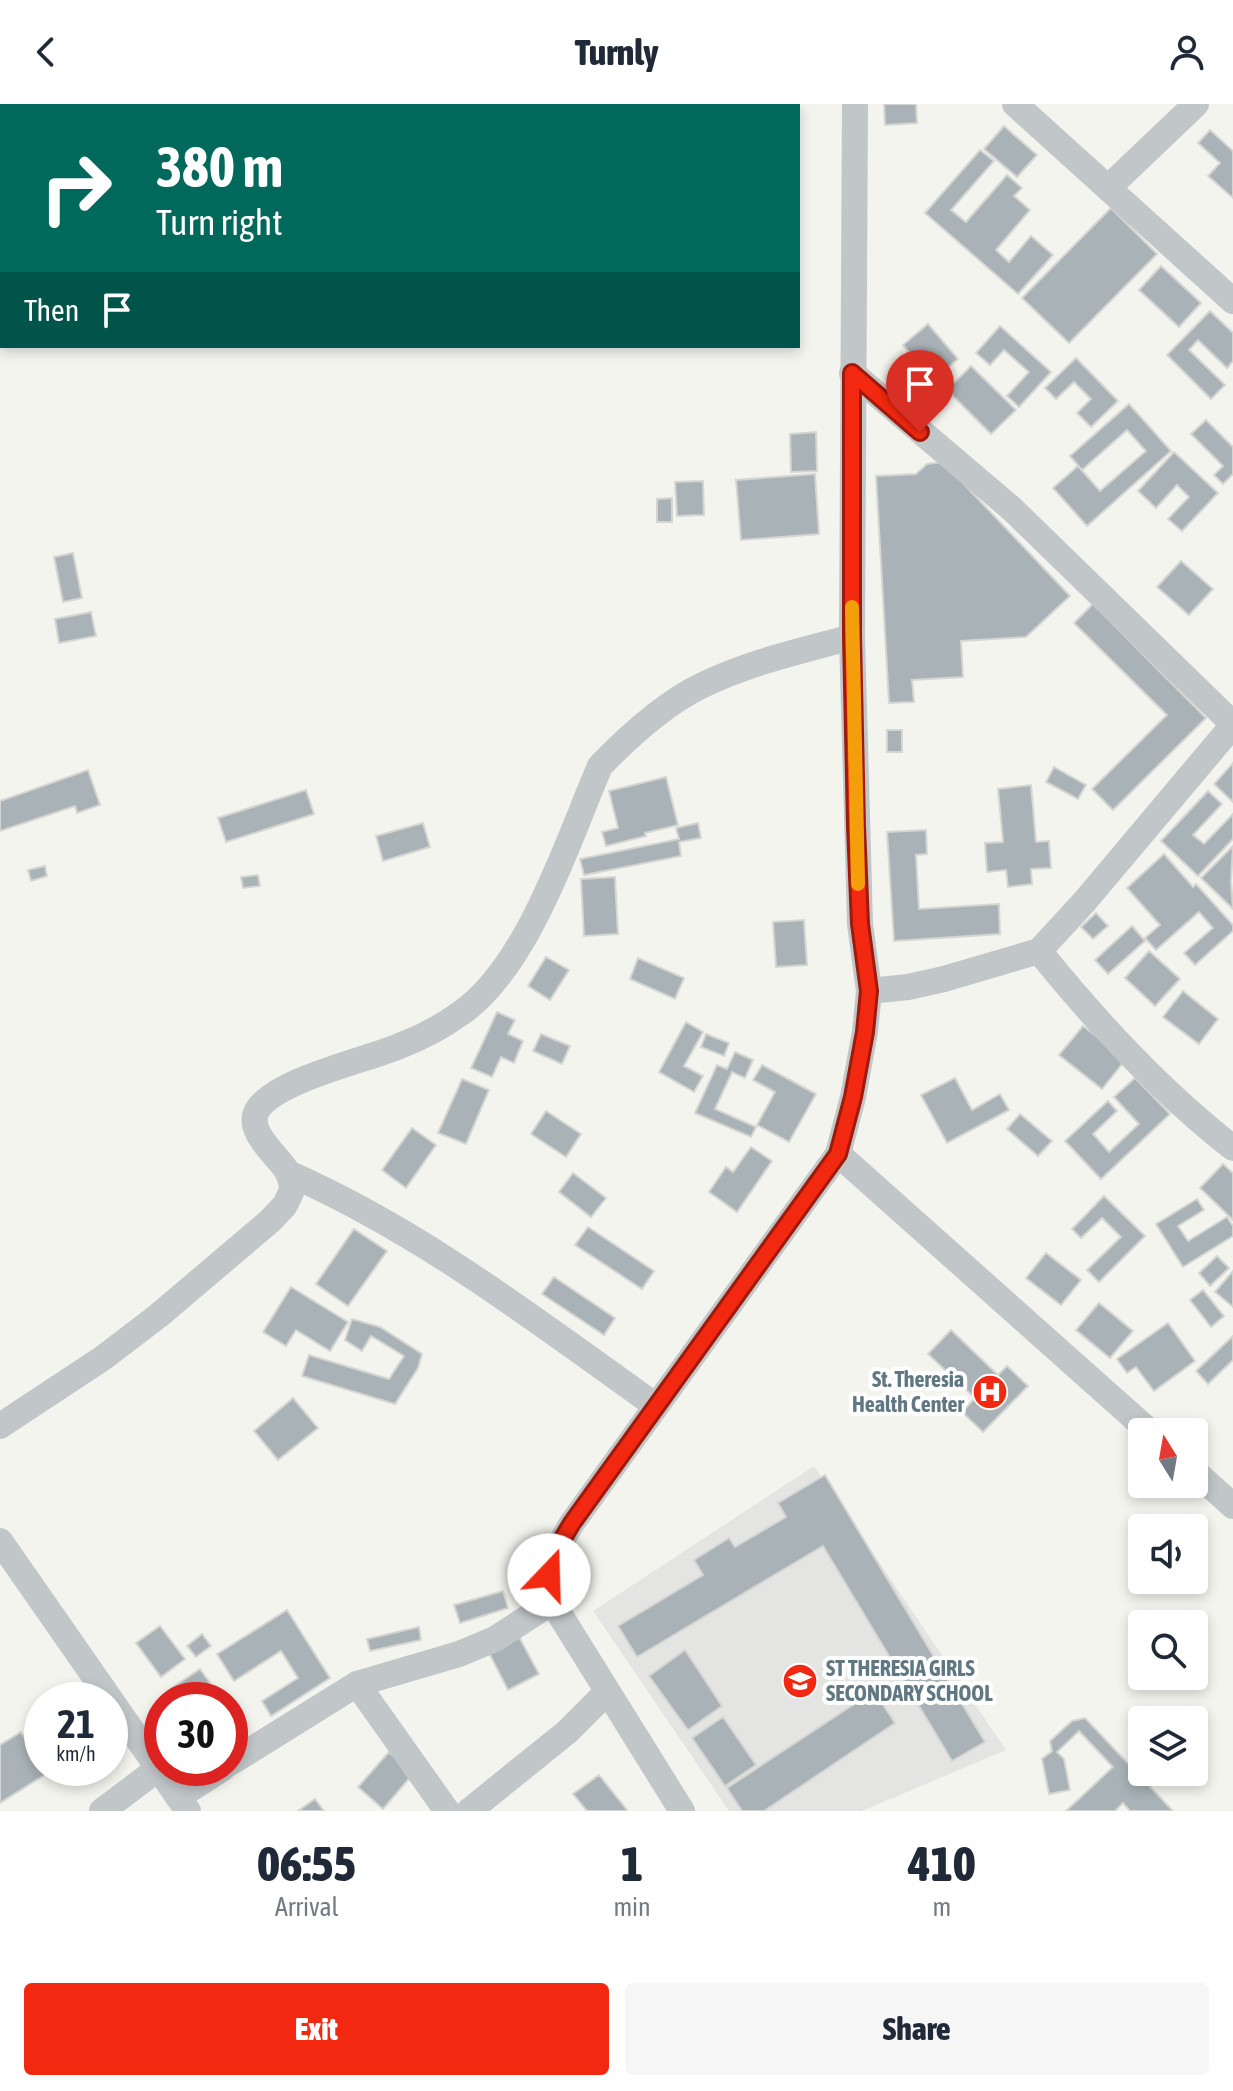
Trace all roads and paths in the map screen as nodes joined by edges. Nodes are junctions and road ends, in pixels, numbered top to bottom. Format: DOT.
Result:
graph roads {
  1 [pos="855,104"];
  2 [pos="1015,104"];
  3 [pos="1196,104"];
  4 [pos="1108,188"];
  5 [pos="1233,301"];
  6 [pos="852,373"];
  7 [pos="852,637"];
  8 [pos="1233,725"];
  9 [pos="1039,951"];
  10 [pos="869,991"];
  11 [pos="1233,1148"];
  12 [pos="838,1154"];
  13 [pos="288,1173"];
  14 [pos="656,1406"];
  15 [pos="1134,1418"];
  16 [pos="0,1426"];
  17 [pos="1208,1483"];
  18 [pos="1231,1503"];
  19 [pos="0,1541"];
  20 [pos="552,1602"];
  21 [pos="357,1684"];
  22 [pos="607,1692"];
  23 [pos="144,1747"];
  24 [pos="248,1752"];
  25 [pos="144,1779"];
  26 [pos="171,1786"];
  27 [pos="203,1786"];
  28 [pos="183,1804"];
  29 [pos="102,1811"];
  30 [pos="447,1811"];
  31 [pos="469,1811"];
  32 [pos="682,1811"];
  1 -- 6 [label="street"];
  2 -- 4 [label="street"];
  3 -- 4 [label="street"];
  4 -- 5 [label="street"];
  6 -- 7 [label="street"];
  6 -- 8 [label="street"];
  7 -- 10 [label="street"];
  7 -- 13 [label="street"];
  8 -- 9 [label="street"];
  9 -- 10 [label="street"];
  9 -- 11 [label="street"];
  10 -- 12 [label="street"];
  12 -- 14 [label="street"];
  12 -- 15 [label="street"];
  13 -- 14 [label="street"];
  13 -- 16 [label="street"];
  14 -- 20 [label="street"];
  17 -- 18 [label="street"];
  19 -- 23 [label="street"];
  20 -- 21 [label="street"];
  20 -- 22 [label="street"];
  21 -- 24 [label="street"];
  21 -- 30 [label="street"];
  22 -- 31 [label="street"];
  22 -- 32 [label="street"];
  25 -- 29 [label="street"];
  26 -- 28 [label="street"];
  27 -- 28 [label="street"];
}
